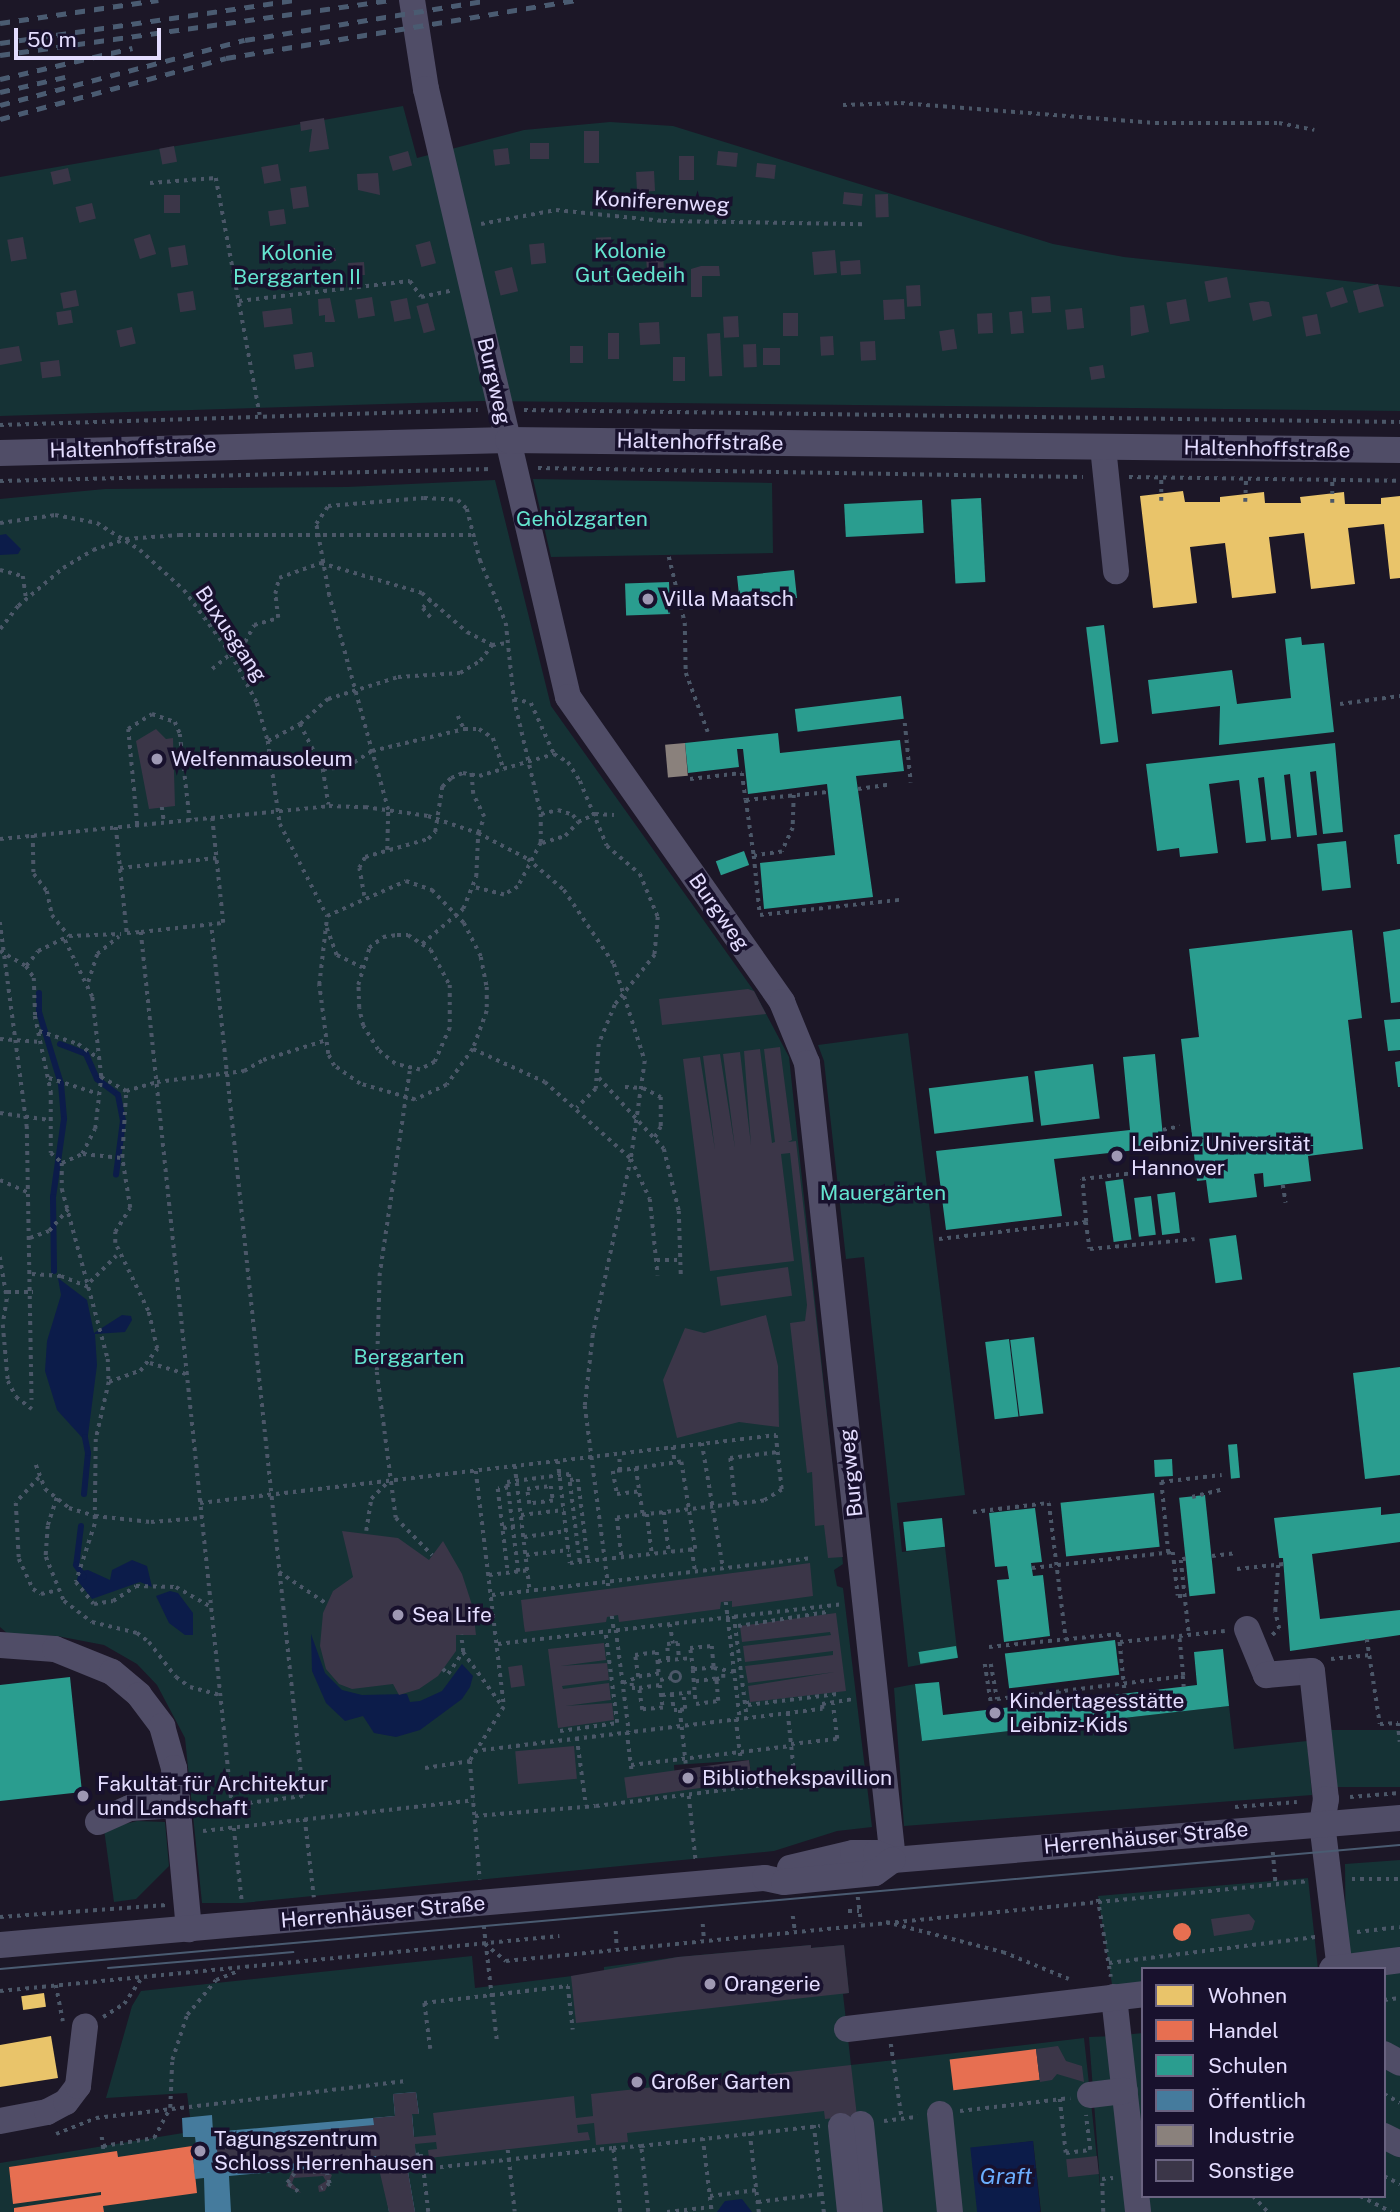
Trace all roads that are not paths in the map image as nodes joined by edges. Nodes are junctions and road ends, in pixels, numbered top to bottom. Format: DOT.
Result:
graph roads {
  1 [pos="412,0"];
  2 [pos="508,440"];
  3 [pos="1103,447"];
  4 [pos="1400,450"];
  5 [pos="0,453"];
  6 [pos="1116,571"];
  7 [pos="1247,1629"];
  8 [pos="0,1645"];
  9 [pos="178,1805"];
  10 [pos="1400,1818"];
  11 [pos="98,1822"];
  12 [pos="1322,1823"];
  13 [pos="893,1860"];
  14 [pos="188,1917"];
  15 [pos="0,1945"];
  16 [pos="1400,1960"];
  17 [pos="1340,1967"];
  18 [pos="1348,1967"];
  19 [pos="1141,1994"];
  20 [pos="1114,1997"];
  21 [pos="1141,2011"];
  22 [pos="85,2026"];
  23 [pos="847,2029"];
  24 [pos="1124,2083"];
  25 [pos="1087,2096"];
  26 [pos="940,2114"];
  27 [pos="0,2121"];
  28 [pos="850,2212"];
  29 [pos="870,2212"];
  30 [pos="950,2212"];
  31 [pos="1138,2212"];
  1 -- 2 [label="street, Burgweg"];
  2 -- 3 [label="street, Haltenhoffstraße"];
  2 -- 5 [label="street, Haltenhoffstraße"];
  2 -- 13 [label="street, Burgweg"];
  3 -- 4 [label="street, Haltenhoffstraße"];
  3 -- 6 [label="street"];
  7 -- 12 [label="street"];
  8 -- 9 [label="street"];
  9 -- 11 [label="street"];
  9 -- 14 [label="street"];
  10 -- 12 [label="street, Herrenhäuser Straße"];
  12 -- 13 [label="street, Herrenhäuser Straße"];
  12 -- 17 [label="street"];
  13 -- 14 [label="street, Herrenhäuser Straße"];
  14 -- 15 [label="street, Herrenhäuser Straße"];
  16 -- 18 [label="street"];
  19 -- 20 [label="street"];
  20 -- 21 [label="street"];
  20 -- 23 [label="street"];
  20 -- 24 [label="street"];
  22 -- 27 [label="street"];
  24 -- 25 [label="street"];
  24 -- 31 [label="street"];
  26 -- 30 [label="street"];
  28 -- 29 [label="street"];
}
